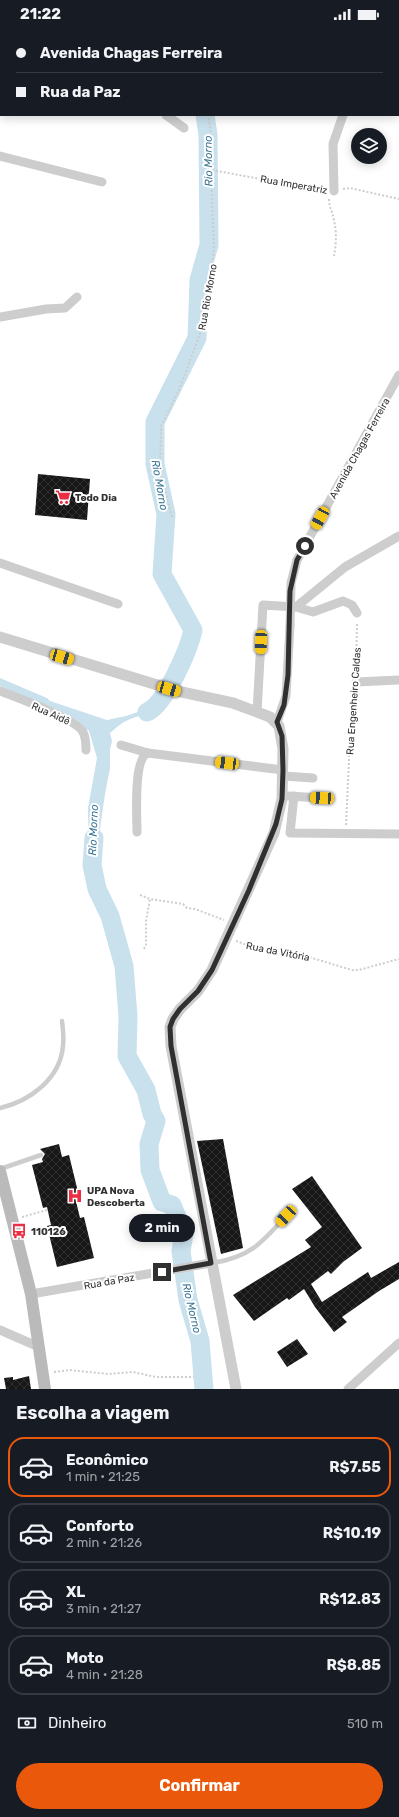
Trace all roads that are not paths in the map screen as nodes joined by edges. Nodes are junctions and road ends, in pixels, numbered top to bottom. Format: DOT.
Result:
graph roads {
  1 [pos="167,116"];
  2 [pos="343,116"];
  3 [pos="184,128"];
  4 [pos="0,156"];
  5 [pos="102,182"];
  6 [pos="331,191"];
  7 [pos="77,297"];
  8 [pos="0,317"];
  9 [pos="399,375"];
  10 [pos="399,536"];
  11 [pos="0,563"];
  12 [pos="118,604"];
  13 [pos="296,607"];
  14 [pos="357,613"];
  15 [pos="0,637"];
  16 [pos="399,680"];
  17 [pos="356,682"];
  18 [pos="0,691"];
  19 [pos="257,712"];
  20 [pos="277,722"];
  21 [pos="121,745"];
  22 [pos="86,750"];
  23 [pos="148,753"];
  24 [pos="283,773"];
  25 [pos="313,778"];
  26 [pos="282,796"];
  27 [pos="294,796"];
  28 [pos="322,798"];
  29 [pos="137,832"];
  30 [pos="399,834"];
  31 [pos="62,1021"];
  32 [pos="0,1108"];
  33 [pos="41,1155"];
  34 [pos="0,1170"];
  35 [pos="286,1216"];
  36 [pos="207,1264"];
  37 [pos="31,1294"];
  38 [pos="0,1330"];
  39 [pos="399,1343"];
  40 [pos="39,1347"];
  41 [pos="45,1389"];
  42 [pos="236,1389"];
  43 [pos="348,1389"];
  1 -- 3 [label="street"];
  2 -- 6 [label="street"];
  4 -- 5 [label="street"];
  7 -- 8 [label="street"];
  9 -- 20 [label="street, Avenida Chagas Ferreira, bridge"];
  10 -- 13 [label="street"];
  11 -- 12 [label="street"];
  13 -- 14 [label="street"];
  13 -- 19 [label="street"];
  15 -- 19 [label="street"];
  16 -- 17 [label="street"];
  18 -- 22 [label="street, Rua Aidê"];
  19 -- 20 [label="street"];
  20 -- 24 [label="street"];
  21 -- 23 [label="street"];
  23 -- 24 [label="street"];
  23 -- 29 [label="street"];
  24 -- 25 [label="street"];
  24 -- 26 [label="street"];
  26 -- 27 [label="street"];
  26 -- 36 [label="street"];
  27 -- 28 [label="street"];
  27 -- 30 [label="street"];
  31 -- 32 [label="lane"];
  33 -- 34 [label="lane"];
  34 -- 37 [label="main road"];
  35 -- 36 [label="lane"];
  36 -- 37 [label="street, Rua da Paz"];
  36 -- 42 [label="street"];
  37 -- 40 [label="main road"];
  38 -- 40 [label="street"];
  39 -- 43 [label="street"];
  40 -- 41 [label="main road"];
}
